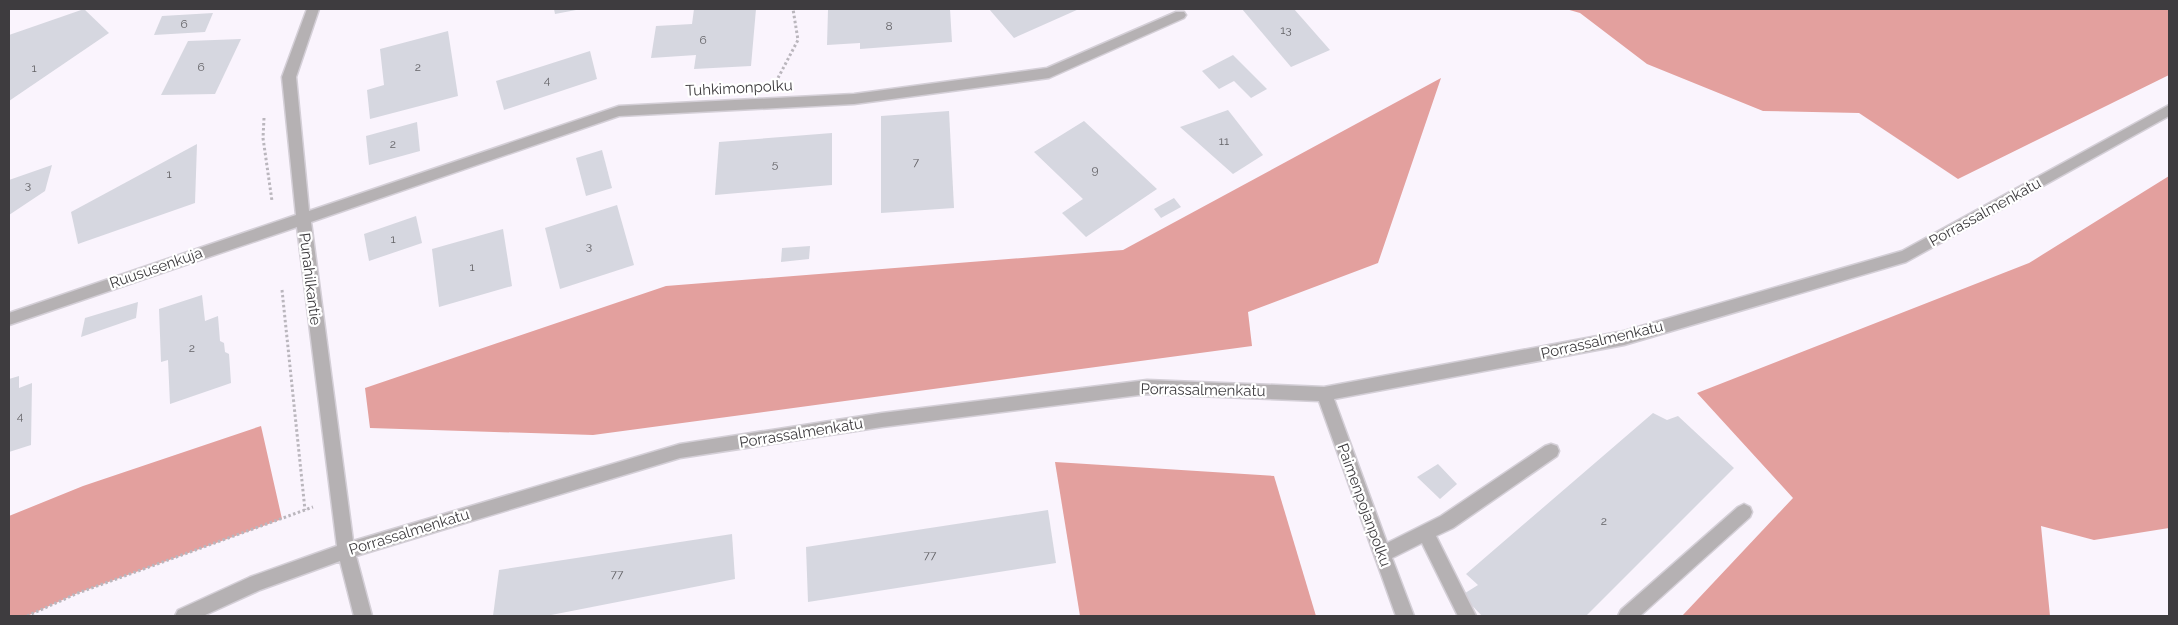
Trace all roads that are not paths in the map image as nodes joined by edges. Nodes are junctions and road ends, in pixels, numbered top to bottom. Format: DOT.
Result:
graph roads {
  1 [pos="313,9"];
  2 [pos="1180,15"];
  3 [pos="2169,110"];
  4 [pos="302,217"];
  5 [pos="9,319"];
  6 [pos="1324,394"];
  7 [pos="1551,451"];
  8 [pos="1744,512"];
  9 [pos="1426,532"];
  10 [pos="346,551"];
  11 [pos="1382,554"];
  12 [pos="184,616"];
  13 [pos="363,616"];
  14 [pos="1405,616"];
  15 [pos="1467,616"];
  16 [pos="1627,616"];
  1 -- 4 [label="street, Punahilkantie"];
  2 -- 4 [label="street, Tuhkimonpolku"];
  3 -- 6 [label="street, Porrassalmenkatu"];
  4 -- 5 [label="street, Ruususenkuja"];
  4 -- 10 [label="street, Punahilkantie"];
  6 -- 10 [label="street, Porrassalmenkatu"];
  6 -- 11 [label="street, Paimenpojanpolku"];
  7 -- 9 [label="street"];
  8 -- 16 [label="street"];
  9 -- 11 [label="street"];
  9 -- 15 [label="street"];
  10 -- 12 [label="street, Porrassalmenkatu"];
  10 -- 13 [label="street, Punahilkantie"];
  11 -- 14 [label="street, Paimenpojanpolku"];
}
